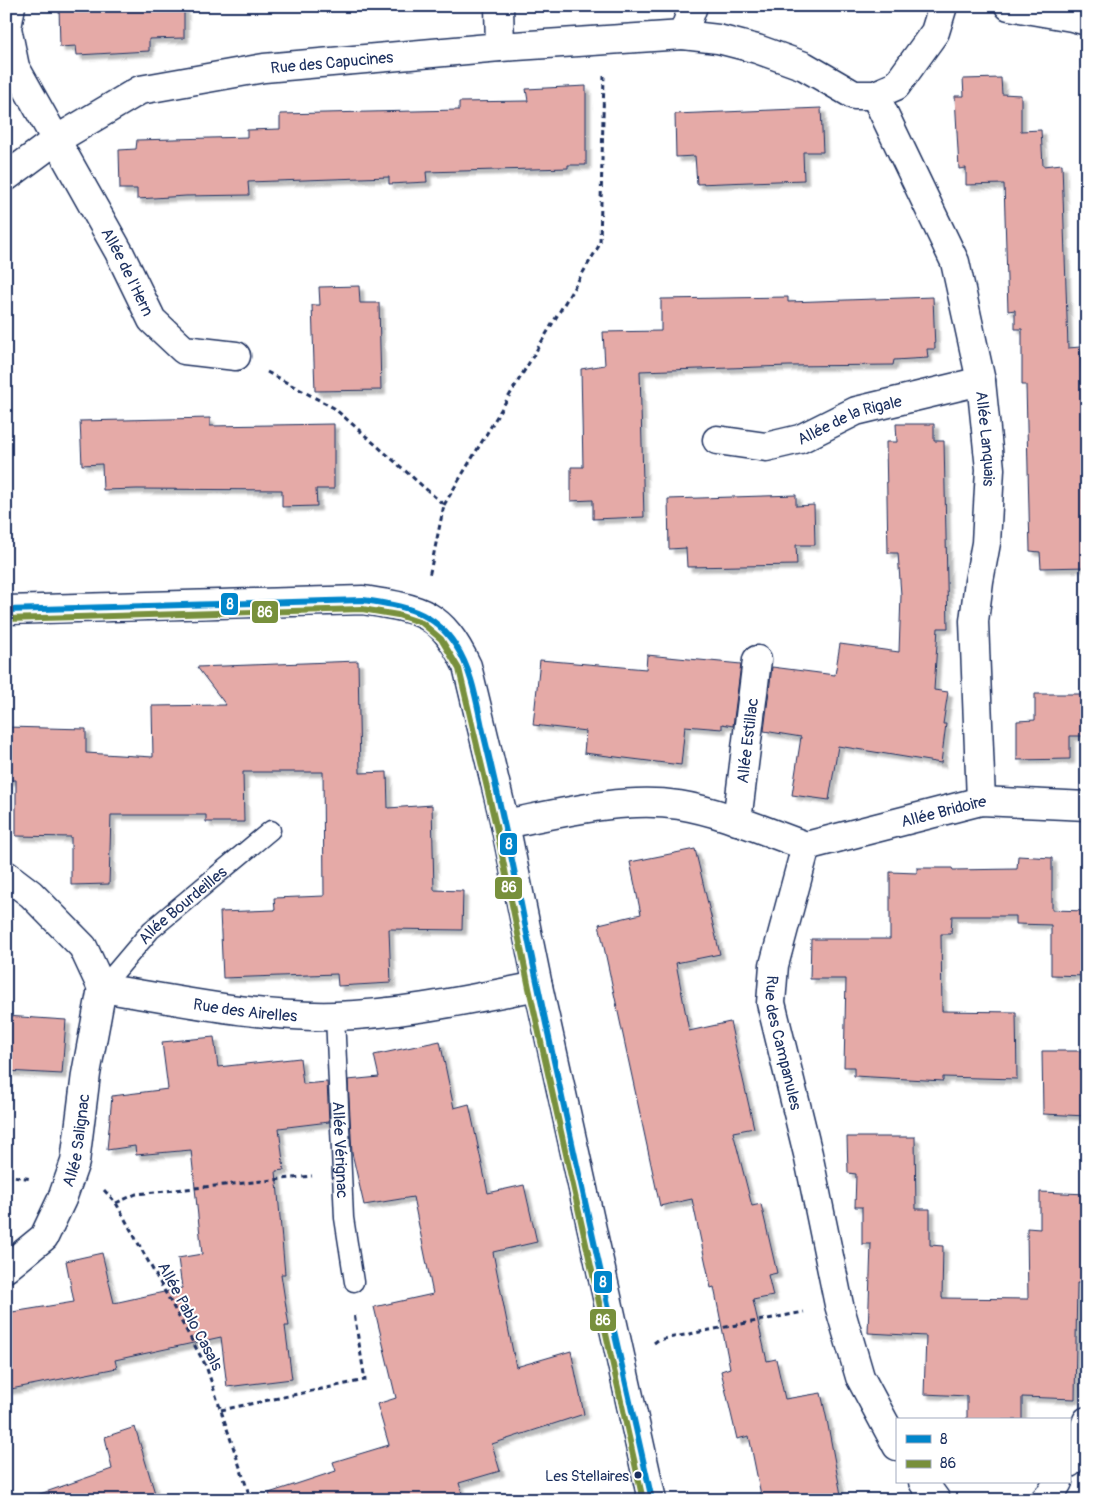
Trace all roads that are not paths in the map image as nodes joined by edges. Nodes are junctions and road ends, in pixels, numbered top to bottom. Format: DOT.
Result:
graph roads {
  1 [pos="11,6"];
  2 [pos="499,6"];
  3 [pos="693,6"];
  4 [pos="943,6"];
  5 [pos="1009,6"];
  6 [pos="1078,15"];
  7 [pos="683,35"];
  8 [pos="500,47"];
  9 [pos="875,95"];
  10 [pos="56,140"];
  11 [pos="6,177"];
  12 [pos="236,356"];
  13 [pos="981,381"];
  14 [pos="717,440"];
  15 [pos="6,610"];
  16 [pos="757,660"];
  17 [pos="981,801"];
  18 [pos="1087,806"];
  19 [pos="738,821"];
  20 [pos="505,824"];
  21 [pos="271,830"];
  22 [pos="806,846"];
  23 [pos="6,875"];
  24 [pos="538,986"];
  25 [pos="102,988"];
  26 [pos="335,1016"];
  27 [pos="6,1268"];
  28 [pos="354,1282"];
  29 [pos="1087,1421"];
  30 [pos="896,1444"];
  31 [pos="1070,1461"];
  32 [pos="924,1484"];
  33 [pos="1057,1484"];
  34 [pos="652,1500"];
  35 [pos="936,1500"];
  36 [pos="1045,1500"];
  1 -- 10 [label="street, Allée de l'Hern"];
  2 -- 8 [label="street"];
  3 -- 7 [label="street"];
  4 -- 9 [label="street"];
  5 -- 6 [label="street"];
  7 -- 8 [label="street, Rue des Capucines"];
  7 -- 9 [label="street, Rue des Capucines"];
  8 -- 10 [label="street, Rue des Capucines"];
  9 -- 13 [label="street, Allée Lanquais"];
  10 -- 11 [label="street, Rue des Capucines"];
  10 -- 12 [label="street, Allée de l'Hern"];
  13 -- 14 [label="street, Allée de la Rigale"];
  13 -- 17 [label="street, Allée Lanquais"];
  15 -- 20 [label="street"];
  16 -- 19 [label="street, Allée Estillac"];
  17 -- 18 [label="street, Allée Bridoire"];
  17 -- 22 [label="street, Allée Bridoire"];
  19 -- 20 [label="street"];
  19 -- 22 [label="street"];
  20 -- 24 [label="street"];
  21 -- 25 [label="lane, Allée Bourdeilles"];
  22 -- 30 [label="street, Rue des Campanules"];
  23 -- 25 [label="street"];
  24 -- 26 [label="street, Rue des Airelles"];
  24 -- 34 [label="street"];
  25 -- 26 [label="street, Rue des Airelles"];
  25 -- 27 [label="street, Allée Salignac"];
  26 -- 28 [label="lane, Allée Vérignac"];
  29 -- 31 [label="street"];
  32 -- 35 [label="street"];
  33 -- 36 [label="street"];
}
